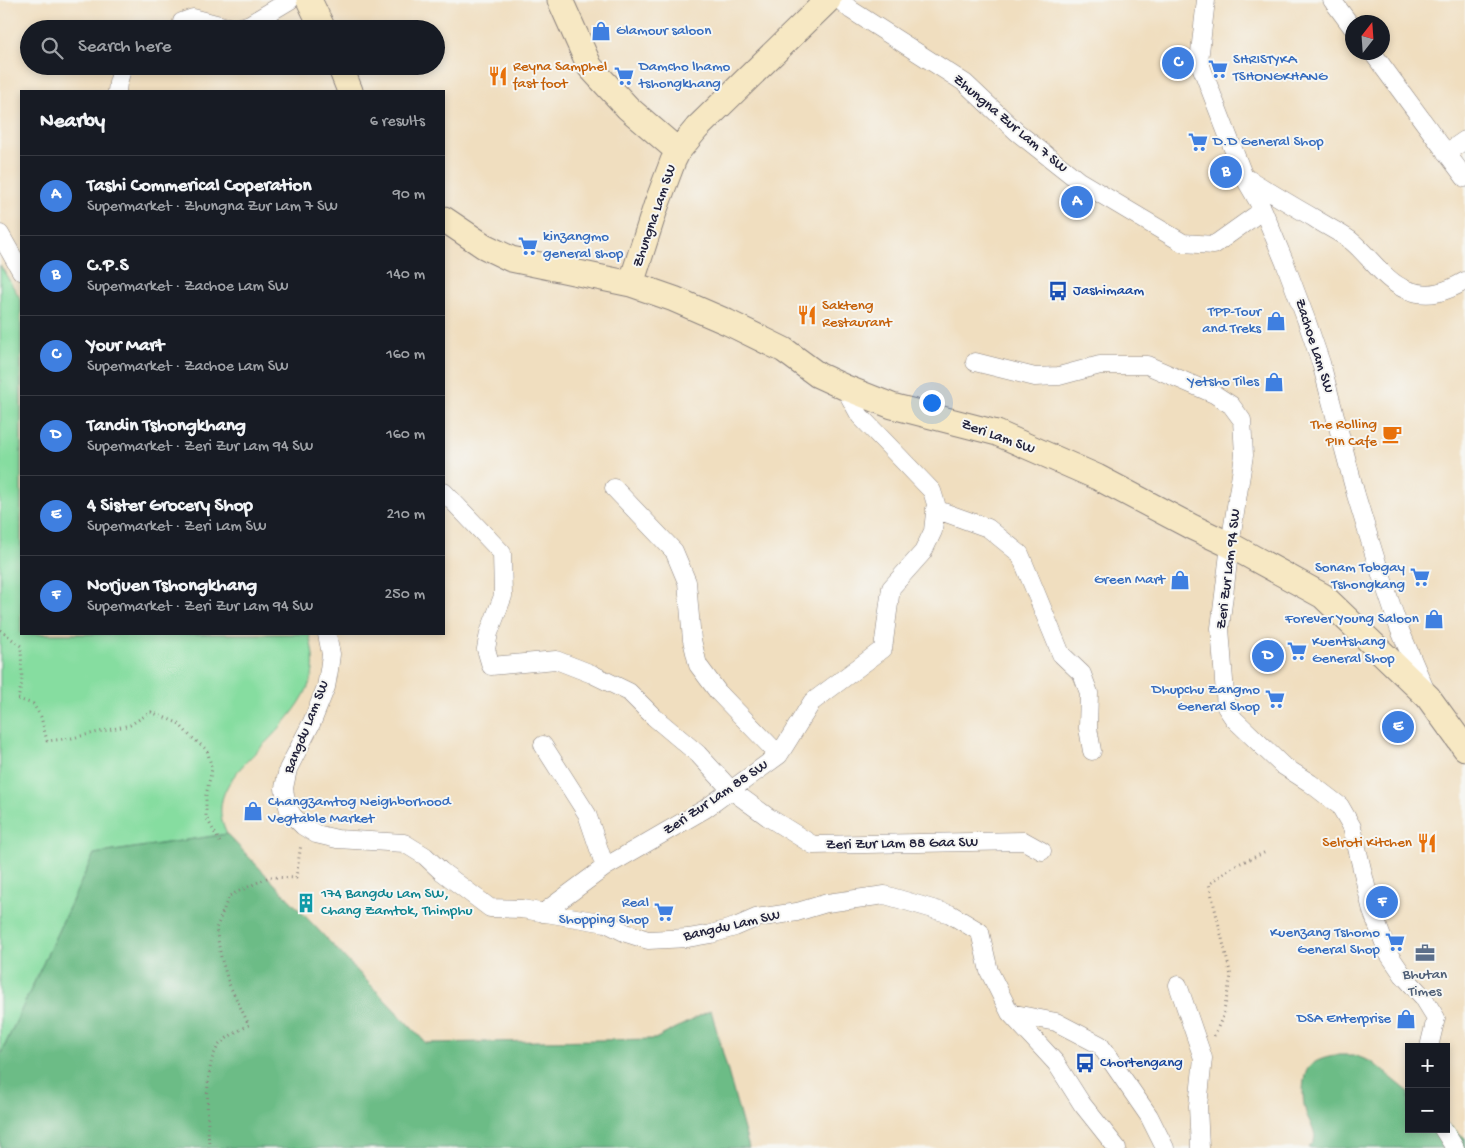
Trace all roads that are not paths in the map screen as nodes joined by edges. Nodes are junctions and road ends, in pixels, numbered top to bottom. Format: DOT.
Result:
graph roads {
  1 [pos="290,0"];
  2 [pos="309,0"];
  3 [pos="560,0"];
  4 [pos="828,0"];
  5 [pos="840,0"];
  6 [pos="1206,0"];
  7 [pos="1332,0"];
  8 [pos="1345,18"];
  9 [pos="188,20"];
  10 [pos="201,20"];
  11 [pos="257,20"];
  12 [pos="319,20"];
  13 [pos="1378,60"];
  14 [pos="120,75"];
  15 [pos="344,75"];
  16 [pos="117,90"];
  17 [pos="350,90"];
  18 [pos="1465,140"];
  19 [pos="678,151"];
  20 [pos="1446,153"];
  21 [pos="1244,177"];
  22 [pos="1465,178"];
  23 [pos="1262,210"];
  24 [pos="445,220"];
  25 [pos="0,234"];
  26 [pos="20,268"];
  27 [pos="1465,281"];
  28 [pos="631,284"];
  29 [pos="975,362"];
  30 [pos="844,388"];
  31 [pos="614,488"];
  32 [pos="445,493"];
  33 [pos="935,508"];
  34 [pos="1230,545"];
  35 [pos="327,635"];
  36 [pos="1428,697"];
  37 [pos="543,745"];
  38 [pos="1465,748"];
  39 [pos="1092,751"];
  40 [pos="780,754"];
  41 [pos="731,790"];
  42 [pos="1042,852"];
  43 [pos="605,867"];
  44 [pos="543,913"];
  45 [pos="1178,985"];
  46 [pos="1010,1013"];
  47 [pos="1430,1043"];
  48 [pos="1446,1133"];
  49 [pos="1117,1148"];
  50 [pos="1165,1148"];
  51 [pos="1200,1148"];
  52 [pos="1455,1148"];
  1 -- 11 [label="street"];
  2 -- 12 [label="street"];
  3 -- 19 [label="street"];
  4 -- 19 [label="street, Zhungna Lam SW"];
  5 -- 23 [label="street, Zhungna Zur Lam 7 SW"];
  6 -- 21 [label="street, Zachoe Lam SW"];
  7 -- 8 [label="street"];
  9 -- 10 [label="street"];
  13 -- 20 [label="street"];
  14 -- 16 [label="street"];
  15 -- 17 [label="street"];
  18 -- 20 [label="street"];
  19 -- 28 [label="street, Zhungna Lam SW"];
  20 -- 22 [label="street"];
  21 -- 23 [label="street, Zachoe Lam SW"];
  21 -- 27 [label="street"];
  23 -- 36 [label="street, Zachoe Lam SW"];
  24 -- 28 [label="street, Zeri Lam SW"];
  25 -- 26 [label="street"];
  28 -- 30 [label="street, Zeri Lam SW"];
  29 -- 34 [label="street, Zeri Zur Lam 94 SW"];
  30 -- 33 [label="street, Zeri Zur Lam 88 SW"];
  30 -- 34 [label="street, Zeri Lam SW"];
  31 -- 40 [label="street"];
  32 -- 41 [label="street, Zeri Zur Lam 88 Gaa SW"];
  33 -- 39 [label="street"];
  33 -- 40 [label="street, Zeri Zur Lam 88 SW"];
  34 -- 36 [label="street, Zeri Lam SW"];
  34 -- 47 [label="street, Zeri Zur Lam 94 SW"];
  35 -- 44 [label="street, Bangdu Lam SW"];
  36 -- 38 [label="street, Zeri Lam SW"];
  37 -- 43 [label="street"];
  40 -- 41 [label="street, Zeri Zur Lam 88 SW"];
  41 -- 42 [label="street, Zeri Zur Lam 88 Gaa SW"];
  41 -- 43 [label="street, Zeri Zur Lam 88 SW"];
  43 -- 44 [label="street, Zeri Zur Lam 88 SW"];
  44 -- 46 [label="street, Bangdu Lam SW"];
  45 -- 51 [label="street"];
  46 -- 49 [label="street, Bangdu Lam SW"];
  46 -- 50 [label="street"];
  48 -- 52 [label="street"];
}
